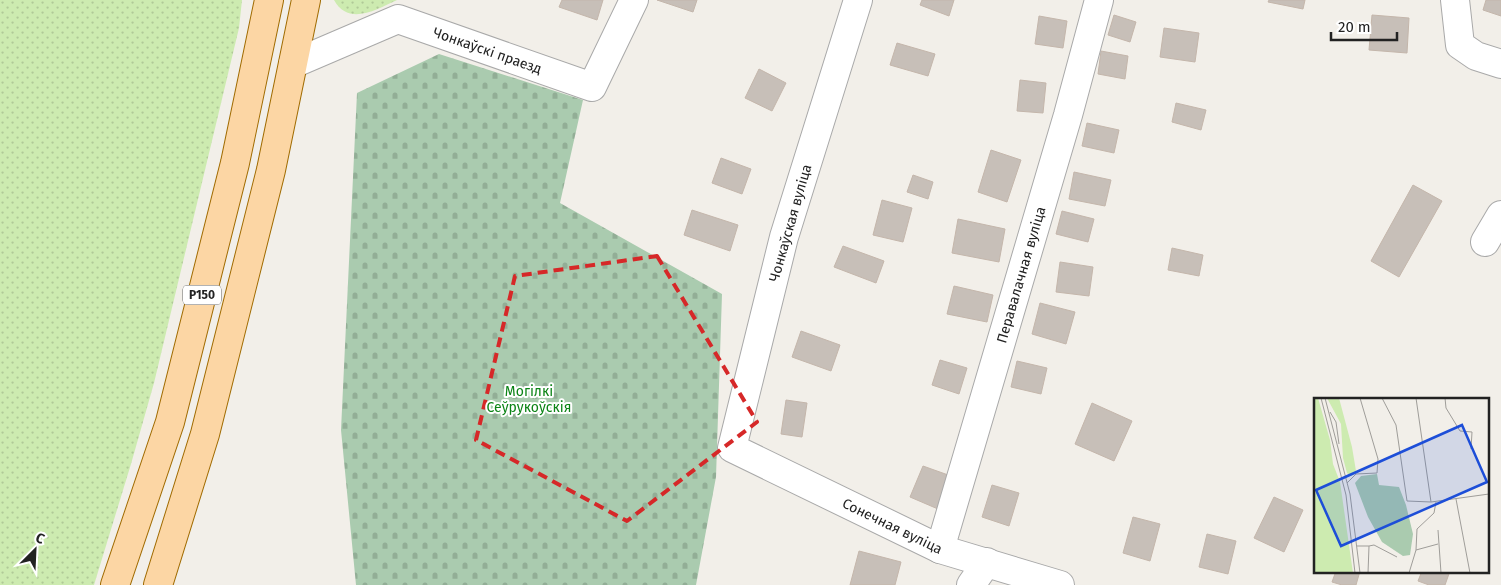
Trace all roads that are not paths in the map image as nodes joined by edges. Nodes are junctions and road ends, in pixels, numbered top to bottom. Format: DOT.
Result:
graph roads {
  1 [pos="269,0"];
  2 [pos="306,0"];
  3 [pos="634,0"];
  4 [pos="858,0"];
  5 [pos="1099,0"];
  6 [pos="1455,0"];
  7 [pos="293,64"];
  8 [pos="1501,64"];
  9 [pos="235,163"];
  10 [pos="271,170"];
  11 [pos="1501,215"];
  12 [pos="1485,242"];
  13 [pos="732,448"];
  14 [pos="940,549"];
  15 [pos="987,562"];
  16 [pos="115,585"];
  17 [pos="158,585"];
  18 [pos="971,585"];
  19 [pos="1060,585"];
  1 -- 9 [label="main road, Р150"];
  2 -- 7 [label="main road, Р150"];
  3 -- 7 [label="street, Чонкаўскі праезд"];
  4 -- 13 [label="street, Чонкаўская вуліца"];
  5 -- 14 [label="street, Перавалачная вуліца"];
  6 -- 8 [label="street"];
  7 -- 10 [label="main road, Р150"];
  9 -- 10 [label="main road"];
  9 -- 16 [label="main road, Р150"];
  10 -- 17 [label="main road, Р150"];
  11 -- 12 [label="street"];
  13 -- 14 [label="street, Сонечная вуліца"];
  14 -- 15 [label="street, Сонечная вуліца"];
  15 -- 18 [label="street"];
  15 -- 19 [label="street, Сонечная вуліца"];
}
